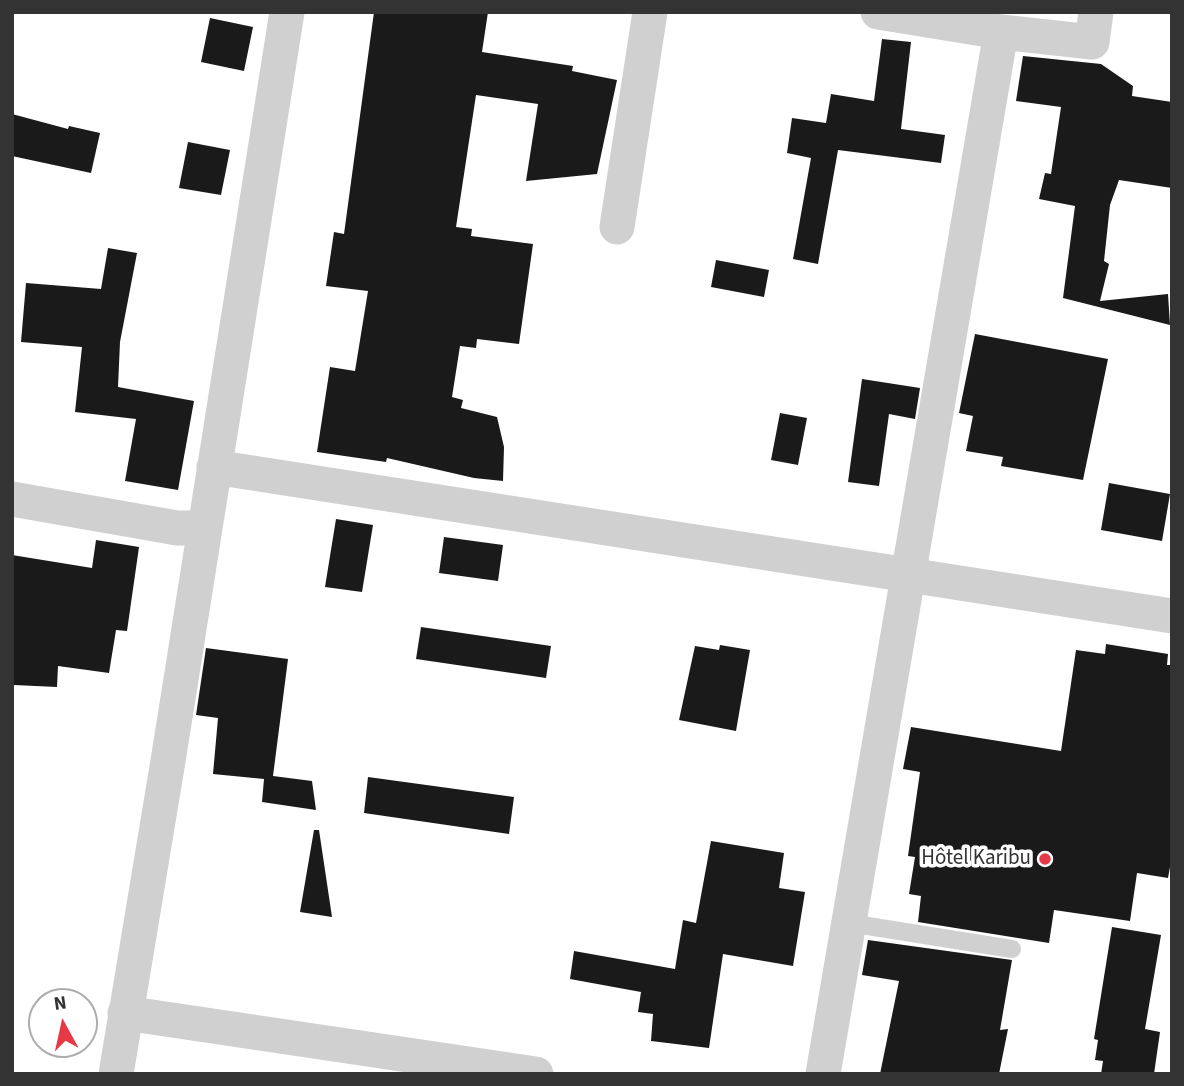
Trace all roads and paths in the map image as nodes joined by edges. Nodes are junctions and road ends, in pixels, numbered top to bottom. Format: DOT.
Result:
graph roads {
  1 [pos="287,12"];
  2 [pos="650,12"];
  3 [pos="878,12"];
  4 [pos="1096,12"];
  5 [pos="1001,32"];
  6 [pos="617,227"];
  7 [pos="214,467"];
  8 [pos="12,499"];
  9 [pos="204,528"];
  10 [pos="908,575"];
  11 [pos="1172,616"];
  12 [pos="849,923"];
  13 [pos="1012,949"];
  14 [pos="125,1013"];
  15 [pos="482,1070"];
  16 [pos="116,1074"];
  17 [pos="536,1074"];
  18 [pos="823,1074"];
  1 -- 7 [label="street"];
  2 -- 6 [label="street"];
  3 -- 5 [label="street"];
  4 -- 5 [label="street"];
  5 -- 10 [label="street"];
  7 -- 9 [label="street"];
  7 -- 10 [label="street"];
  8 -- 9 [label="street"];
  9 -- 14 [label="street"];
  10 -- 11 [label="street"];
  10 -- 12 [label="street"];
  12 -- 13 [label="lane"];
  12 -- 18 [label="street"];
  14 -- 15 [label="street"];
  14 -- 16 [label="street"];
  15 -- 17 [label="street"];
}
